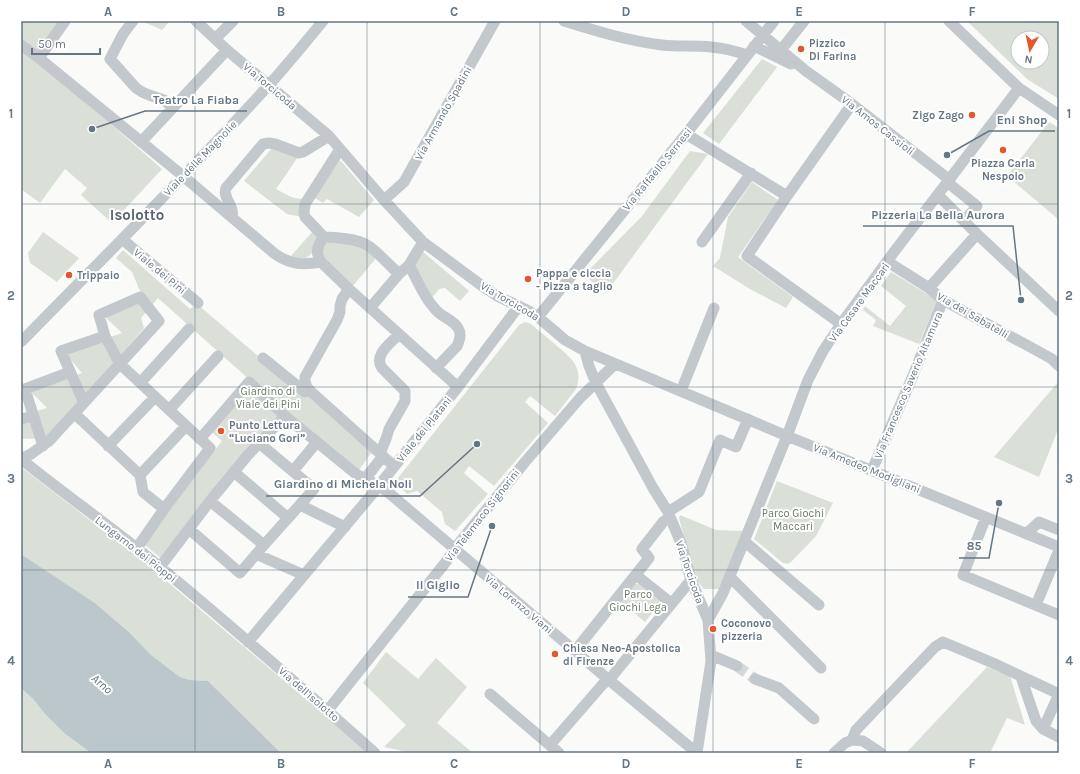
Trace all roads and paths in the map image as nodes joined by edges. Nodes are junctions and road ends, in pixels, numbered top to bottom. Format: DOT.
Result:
graph roads {
  1 [pos="65,21"];
  2 [pos="133,21"];
  3 [pos="196,21"];
  4 [pos="233,21"];
  5 [pos="323,21"];
  6 [pos="495,21"];
  7 [pos="564,21"];
  8 [pos="746,21"];
  9 [pos="774,21"];
  10 [pos="804,21"];
  11 [pos="949,21"];
  12 [pos="763,36"];
  13 [pos="215,39"];
  14 [pos="21,45"];
  15 [pos="227,50"];
  16 [pos="781,50"];
  17 [pos="750,51"];
  18 [pos="39,58"];
  19 [pos="806,71"];
  20 [pos="268,85"];
  21 [pos="1019,88"];
  22 [pos="852,104"];
  23 [pos="173,108"];
  24 [pos="1059,115"];
  25 [pos="686,134"];
  26 [pos="329,136"];
  27 [pos="141,142"];
  28 [pos="340,148"];
  29 [pos="751,173"];
  30 [pos="183,176"];
  31 [pos="948,180"];
  32 [pos="938,195"];
  33 [pos="787,196"];
  34 [pos="384,200"];
  35 [pos="232,217"];
  36 [pos="964,221"];
  37 [pos="977,234"];
  38 [pos="324,237"];
  39 [pos="122,239"];
  40 [pos="423,242"];
  41 [pos="702,242"];
  42 [pos="321,262"];
  43 [pos="888,262"];
  44 [pos="409,265"];
  45 [pos="399,274"];
  46 [pos="929,288"];
  47 [pos="349,289"];
  48 [pos="943,300"];
  49 [pos="198,303"];
  50 [pos="519,306"];
  51 [pos="370,308"];
  52 [pos="714,308"];
  53 [pos="1059,311"];
  54 [pos="538,317"];
  55 [pos="842,324"];
  56 [pos="189,329"];
  57 [pos="399,334"];
  58 [pos="105,336"];
  59 [pos="21,342"];
  60 [pos="585,351"];
  61 [pos="218,356"];
  62 [pos="263,358"];
  63 [pos="120,364"];
  64 [pos="615,364"];
  65 [pos="1059,366"];
  66 [pos="436,368"];
  67 [pos="590,368"];
  68 [pos="70,372"];
  69 [pos="596,383"];
  70 [pos="140,384"];
  71 [pos="458,387"];
  72 [pos="310,390"];
  73 [pos="681,391"];
  74 [pos="155,397"];
  75 [pos="580,398"];
  76 [pos="84,403"];
  77 [pos="169,410"];
  78 [pos="75,414"];
  79 [pos="33,416"];
  80 [pos="285,416"];
  81 [pos="21,419"];
  82 [pos="748,419"];
  83 [pos="186,426"];
  84 [pos="787,436"];
  85 [pos="200,439"];
  86 [pos="317,442"];
  87 [pos="259,443"];
  88 [pos="43,446"];
  89 [pos="108,446"];
  90 [pos="381,454"];
  91 [pos="21,459"];
  92 [pos="394,466"];
  93 [pos="872,470"];
  94 [pos="293,471"];
  95 [pos="234,472"];
  96 [pos="140,475"];
  97 [pos="364,479"];
  98 [pos="379,486"];
  99 [pos="210,500"];
  100 [pos="300,505"];
  101 [pos="164,509"];
  102 [pos="669,514"];
  103 [pos="288,518"];
  104 [pos="986,518"];
  105 [pos="345,527"];
  106 [pos="189,529"];
  107 [pos="1059,530"];
  108 [pos="1026,534"];
  109 [pos="744,541"];
  110 [pos="264,545"];
  111 [pos="137,548"];
  112 [pos="1059,548"];
  113 [pos="455,550"];
  114 [pos="256,554"];
  115 [pos="160,567"];
  116 [pos="304,575"];
  117 [pos="636,575"];
  118 [pos="730,577"];
  119 [pos="691,580"];
  120 [pos="671,603"];
  121 [pos="820,605"];
  122 [pos="1036,605"];
  123 [pos="1059,615"];
  124 [pos="708,620"];
  125 [pos="248,642"];
  126 [pos="575,651"];
  127 [pos="711,655"];
  128 [pos="737,666"];
  129 [pos="821,668"];
  130 [pos="1021,677"];
  131 [pos="755,679"];
  132 [pos="609,680"];
  133 [pos="490,694"];
  134 [pos="328,710"];
  135 [pos="814,719"];
  136 [pos="1042,729"];
  137 [pos="1059,737"];
  138 [pos="852,740"];
  139 [pos="550,745"];
  140 [pos="372,750"];
  141 [pos="384,753"];
  142 [pos="559,753"];
  143 [pos="697,753"];
  144 [pos="834,753"];
  145 [pos="881,753"];
  1 -- 18 [label="street"];
  2 -- 23 [label="street"];
  3 -- 13 [label="street, Via Torcicoda"];
  4 -- 13 [label="street"];
  5 -- 20 [label="street, Viale delle Magnolie"];
  6 -- 34 [label="street, Via Armando Spadini"];
  7 -- 17 [label="street, Via Amos Cassioli"];
  8 -- 12 [label="street, Via Amos Cassioli"];
  9 -- 12 [label="street, Via Raffaello Sernesi"];
  10 -- 16 [label="street"];
  11 -- 21 [label="street"];
  12 -- 16 [label="street, Via Amos Cassioli"];
  12 -- 17 [label="street, Via Raffaello Sernesi"];
  13 -- 15 [label="street, Via Torcicoda"];
  14 -- 18 [label="street"];
  15 -- 20 [label="street, Via Torcicoda"];
  15 -- 23 [label="street"];
  16 -- 19 [label="street, Via Amos Cassioli"];
  17 -- 19 [label="street, Via Amos Cassioli"];
  17 -- 25 [label="street, Via Raffaello Sernesi"];
  18 -- 27 [label="street"];
  19 -- 22 [label="street, Via Amos Cassioli"];
  20 -- 26 [label="street, Via Torcicoda"];
  20 -- 30 [label="street, Viale delle Magnolie"];
  21 -- 24 [label="street"];
  21 -- 31 [label="street, Via Cesare Maccari"];
  22 -- 31 [label="street, Via Amos Cassioli"];
  22 -- 33 [label="street"];
  23 -- 27 [label="street"];
  25 -- 29 [label="street"];
  25 -- 54 [label="street, Via Raffaello Sernesi"];
  26 -- 28 [label="street, Via Torcicoda"];
  26 -- 35 [label="street"];
  27 -- 30 [label="street"];
  28 -- 34 [label="street, Via Torcicoda"];
  28 -- 38 [label="street"];
  29 -- 33 [label="street"];
  29 -- 41 [label="street"];
  30 -- 35 [label="street"];
  30 -- 39 [label="street, Viale delle Magnolie"];
  31 -- 32 [label="street, Via Cesare Maccari"];
  31 -- 36 [label="street, Via Amos Cassioli"];
  32 -- 36 [label="street"];
  32 -- 43 [label="street, Via Cesare Maccari"];
  33 -- 55 [label="street"];
  34 -- 40 [label="street, Via Torcicoda"];
  35 -- 42 [label="street"];
  36 -- 37 [label="street"];
  37 -- 46 [label="street"];
  37 -- 53 [label="street"];
  38 -- 42 [label="street"];
  38 -- 45 [label="street"];
  39 -- 49 [label="street, Viale dei Pini"];
  39 -- 59 [label="street, Viale delle Magnolie"];
  40 -- 44 [label="street"];
  40 -- 50 [label="street, Via Torcicoda"];
  42 -- 47 [label="street"];
  43 -- 46 [label="street, Via dei Sabatelli"];
  43 -- 55 [label="street, Via Cesare Maccari"];
  44 -- 45 [label="street"];
  44 -- 66 [label="street"];
  45 -- 51 [label="street"];
  46 -- 48 [label="street, Via dei Sabatelli"];
  47 -- 51 [label="street"];
  47 -- 72 [label="street"];
  48 -- 65 [label="street, Via dei Sabatelli"];
  48 -- 93 [label="street, Via Francesco Saverio Altamura"];
  50 -- 54 [label="street, Via Torcicoda"];
  50 -- 71 [label="street, Viale dei Platani"];
  51 -- 57 [label="street"];
  52 -- 73 [label="street"];
  54 -- 60 [label="street, Via Torcicoda"];
  55 -- 84 [label="street, Via Cesare Maccari"];
  56 -- 70 [label="street"];
  57 -- 66 [label="street"];
  57 -- 90 [label="street"];
  58 -- 63 [label="street"];
  58 -- 63 [label="street"];
  58 -- 68 [label="street"];
  60 -- 64 [label="street, Via Amedeo Modigliani"];
  60 -- 67 [label="street, Via Torcicoda"];
  61 -- 77 [label="street"];
  62 -- 72 [label="street"];
  63 -- 70 [label="street"];
  63 -- 76 [label="street"];
  64 -- 69 [label="street, Via Telemaco Signorini"];
  64 -- 73 [label="street, Via Amedeo Modigliani"];
  66 -- 71 [label="street"];
  67 -- 69 [label="street, Via Torcicoda"];
  67 -- 75 [label="street, Via Telemaco Signorini"];
  68 -- 76 [label="street"];
  68 -- 79 [label="street"];
  69 -- 75 [label="street, Via Telemaco Signorini"];
  69 -- 102 [label="street, Via Torcicoda"];
  70 -- 74 [label="street"];
  71 -- 92 [label="street, Viale dei Platani"];
  72 -- 90 [label="street"];
  73 -- 82 [label="street, Via Amedeo Modigliani"];
  74 -- 77 [label="street"];
  74 -- 89 [label="street"];
  75 -- 113 [label="street, Via Telemaco Signorini"];
  76 -- 78 [label="street"];
  77 -- 83 [label="street"];
  78 -- 88 [label="street"];
  78 -- 89 [label="street"];
  79 -- 81 [label="street"];
  79 -- 88 [label="street"];
  80 -- 85 [label="street"];
  80 -- 86 [label="street"];
  80 -- 87 [label="street"];
  82 -- 84 [label="street, Via Amedeo Modigliani"];
  82 -- 102 [label="street"];
  83 -- 85 [label="street"];
  83 -- 96 [label="street"];
  84 -- 93 [label="street, Via Amedeo Modigliani"];
  84 -- 109 [label="street, Via Cesare Maccari"];
  85 -- 101 [label="street"];
  86 -- 94 [label="street"];
  86 -- 97 [label="street"];
  87 -- 94 [label="street"];
  87 -- 95 [label="street"];
  88 -- 91 [label="street"];
  89 -- 96 [label="street"];
  90 -- 92 [label="street"];
  90 -- 97 [label="street"];
  91 -- 111 [label="street, Lungarno dei Pioppi"];
  92 -- 98 [label="street, Viale dei Platani"];
  93 -- 104 [label="street, Via Amedeo Modigliani"];
  94 -- 100 [label="street"];
  95 -- 99 [label="street"];
  95 -- 103 [label="street"];
  96 -- 101 [label="street"];
  97 -- 98 [label="street"];
  98 -- 105 [label="street, Viale dei Platani"];
  98 -- 113 [label="street, Via Lorenzo Viani"];
  99 -- 106 [label="street"];
  99 -- 110 [label="street"];
  100 -- 103 [label="street"];
  100 -- 105 [label="street"];
  101 -- 111 [label="street"];
  102 -- 117 [label="street"];
  102 -- 119 [label="street, Via Torcicoda"];
  103 -- 110 [label="street"];
  104 -- 108 [label="street, Via Amedeo Modigliani"];
  104 -- 122 [label="street"];
  105 -- 116 [label="street, Viale dei Platani"];
  106 -- 114 [label="street"];
  106 -- 115 [label="street"];
  107 -- 108 [label="street"];
  108 -- 112 [label="street, Via Amedeo Modigliani"];
  109 -- 118 [label="street, Via Cesare Maccari"];
  109 -- 121 [label="street"];
  110 -- 114 [label="street"];
  111 -- 115 [label="street, Lungarno dei Pioppi"];
  112 -- 122 [label="street, Via Amedeo Modigliani"];
  113 -- 126 [label="street, Via Lorenzo Viani"];
  113 -- 134 [label="street, Via Telemaco Signorini"];
  114 -- 116 [label="street"];
  115 -- 125 [label="street, Lungarno dei Pioppi"];
  116 -- 125 [label="street, Viale dei Platani"];
  117 -- 120 [label="street"];
  117 -- 126 [label="street"];
  118 -- 124 [label="street, Via Cesare Maccari"];
  118 -- 129 [label="street"];
  119 -- 120 [label="street"];
  119 -- 124 [label="street, Via Torcicoda"];
  120 -- 132 [label="street"];
  122 -- 123 [label="street"];
  124 -- 127 [label="street, Via Torcicoda"];
  125 -- 134 [label="street, Via dell'Isolotto"];
  126 -- 132 [label="street, Via Lorenzo Viani"];
  127 -- 128 [label="street"];
  127 -- 143 [label="street, Via Torcicoda"];
  130 -- 136 [label="street"];
  130 -- 136 [label="street"];
  130 -- 138 [label="street"];
  131 -- 135 [label="street"];
  132 -- 139 [label="street"];
  132 -- 143 [label="street, Via Lorenzo Viani"];
  133 -- 139 [label="street"];
  134 -- 140 [label="street, Via dell'Isolotto"];
  136 -- 137 [label="street"];
  138 -- 144 [label="street"];
  138 -- 145 [label="street"];
  139 -- 142 [label="street"];
  140 -- 141 [label="street, Via dell'Isolotto"];
}
